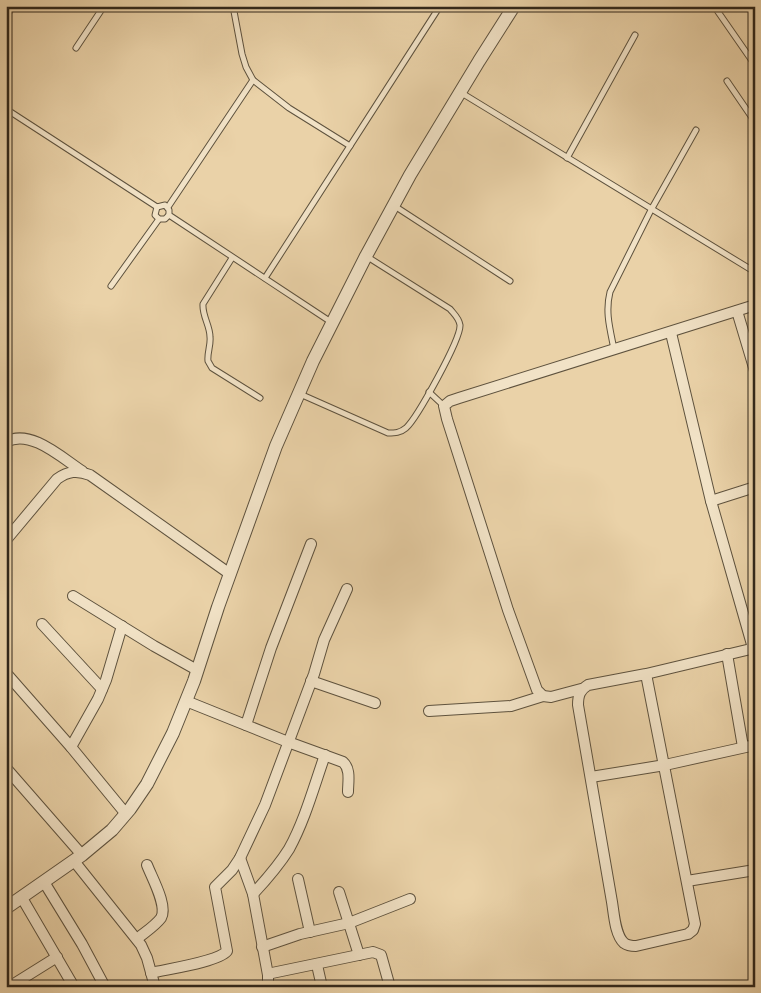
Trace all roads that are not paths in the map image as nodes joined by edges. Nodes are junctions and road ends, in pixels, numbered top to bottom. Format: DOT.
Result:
graph roads {
  1 [pos="13,6"];
  2 [pos="104,6"];
  3 [pos="233,6"];
  4 [pos="440,6"];
  5 [pos="514,6"];
  6 [pos="714,6"];
  7 [pos="6,17"];
  8 [pos="635,35"];
  9 [pos="76,48"];
  10 [pos="755,65"];
  11 [pos="253,80"];
  12 [pos="727,81"];
  13 [pos="460,92"];
  14 [pos="6,109"];
  15 [pos="755,122"];
  16 [pos="696,130"];
  17 [pos="350,146"];
  18 [pos="567,158"];
  19 [pos="394,205"];
  20 [pos="157,207"];
  21 [pos="168,207"];
  22 [pos="651,210"];
  23 [pos="169,215"];
  24 [pos="159,219"];
  25 [pos="366,256"];
  26 [pos="232,258"];
  27 [pos="755,272"];
  28 [pos="265,278"];
  29 [pos="510,281"];
  30 [pos="111,286"];
  31 [pos="755,305"];
  32 [pos="737,311"];
  33 [pos="332,322"];
  34 [pos="671,332"];
  35 [pos="614,349"];
  36 [pos="755,371"];
  37 [pos="429,392"];
  38 [pos="298,393"];
  39 [pos="260,398"];
  40 [pos="444,406"];
  41 [pos="6,442"];
  42 [pos="83,472"];
  43 [pos="755,487"];
  44 [pos="711,501"];
  45 [pos="6,540"];
  46 [pos="311,544"];
  47 [pos="230,574"];
  48 [pos="347,589"];
  49 [pos="73,596"];
  50 [pos="42,624"];
  51 [pos="122,626"];
  52 [pos="754,648"];
  53 [pos="727,654"];
  54 [pos="198,670"];
  55 [pos="6,673"];
  56 [pos="646,674"];
  57 [pos="311,681"];
  58 [pos="102,689"];
  59 [pos="581,690"];
  60 [pos="543,696"];
  61 [pos="186,701"];
  62 [pos="375,703"];
  63 [pos="428,711"];
  64 [pos="246,725"];
  65 [pos="288,742"];
  66 [pos="755,745"];
  67 [pos="71,747"];
  68 [pos="744,748"];
  69 [pos="325,756"];
  70 [pos="665,764"];
  71 [pos="6,768"];
  72 [pos="591,778"];
  73 [pos="348,792"];
  74 [pos="126,814"];
  75 [pos="78,858"];
  76 [pos="240,858"];
  77 [pos="148,866"];
  78 [pos="755,870"];
  79 [pos="298,879"];
  80 [pos="687,881"];
  81 [pos="44,882"];
  82 [pos="339,892"];
  83 [pos="254,894"];
  84 [pos="22,898"];
  85 [pos="410,899"];
  86 [pos="6,908"];
  87 [pos="349,923"];
  88 [pos="310,932"];
  89 [pos="137,940"];
  90 [pos="262,947"];
  91 [pos="359,955"];
  92 [pos="57,957"];
  93 [pos="318,965"];
  94 [pos="151,973"];
  95 [pos="268,975"];
  96 [pos="9,987"];
  97 [pos="74,987"];
  98 [pos="105,987"];
  99 [pos="155,987"];
  100 [pos="268,987"];
  101 [pos="322,987"];
  102 [pos="390,987"];
  1 -- 7 [label="lane"];
  2 -- 9 [label="lane"];
  3 -- 11 [label="lane"];
  4 -- 17 [label="lane"];
  5 -- 13 [label="street"];
  6 -- 10 [label="lane"];
  8 -- 18 [label="lane"];
  11 -- 17 [label="lane"];
  11 -- 21 [label="lane"];
  12 -- 15 [label="lane"];
  13 -- 18 [label="lane"];
  13 -- 19 [label="street"];
  14 -- 20 [label="lane"];
  16 -- 22 [label="lane"];
  17 -- 28 [label="lane"];
  18 -- 22 [label="lane"];
  19 -- 25 [label="street"];
  19 -- 29 [label="lane"];
  20 -- 21 [label="lane"];
  20 -- 24 [label="lane"];
  21 -- 23 [label="lane"];
  22 -- 27 [label="lane"];
  22 -- 35 [label="lane"];
  23 -- 24 [label="lane"];
  23 -- 26 [label="lane"];
  24 -- 30 [label="lane"];
  25 -- 33 [label="street"];
  25 -- 37 [label="lane"];
  26 -- 28 [label="lane"];
  26 -- 39 [label="lane"];
  28 -- 33 [label="lane"];
  31 -- 32 [label="street"];
  32 -- 34 [label="street"];
  32 -- 36 [label="street"];
  33 -- 38 [label="street"];
  34 -- 35 [label="street"];
  34 -- 44 [label="street"];
  35 -- 40 [label="street"];
  37 -- 38 [label="lane"];
  37 -- 40 [label="lane"];
  38 -- 47 [label="street"];
  40 -- 60 [label="street"];
  41 -- 42 [label="street"];
  42 -- 45 [label="street"];
  42 -- 47 [label="street"];
  43 -- 44 [label="street"];
  44 -- 52 [label="street"];
  46 -- 64 [label="street"];
  47 -- 54 [label="street"];
  48 -- 57 [label="street"];
  49 -- 51 [label="street"];
  50 -- 58 [label="street"];
  51 -- 54 [label="street"];
  51 -- 58 [label="street"];
  52 -- 53 [label="street"];
  53 -- 56 [label="street"];
  53 -- 68 [label="street"];
  54 -- 61 [label="street"];
  55 -- 67 [label="street"];
  56 -- 59 [label="street"];
  56 -- 70 [label="street"];
  57 -- 62 [label="street"];
  57 -- 65 [label="street"];
  58 -- 67 [label="street"];
  59 -- 60 [label="street"];
  59 -- 72 [label="street"];
  60 -- 63 [label="street"];
  61 -- 64 [label="street"];
  61 -- 74 [label="street"];
  64 -- 65 [label="street"];
  65 -- 69 [label="street"];
  65 -- 76 [label="street"];
  66 -- 68 [label="street"];
  67 -- 74 [label="street"];
  68 -- 70 [label="street"];
  69 -- 73 [label="street"];
  69 -- 83 [label="street"];
  70 -- 72 [label="street"];
  70 -- 80 [label="street"];
  71 -- 75 [label="street"];
  72 -- 80 [label="street"];
  74 -- 75 [label="street"];
  75 -- 81 [label="street"];
  75 -- 89 [label="street"];
  76 -- 83 [label="street"];
  76 -- 94 [label="street"];
  77 -- 89 [label="street"];
  78 -- 80 [label="street"];
  79 -- 88 [label="street"];
  81 -- 84 [label="street"];
  81 -- 98 [label="street"];
  82 -- 87 [label="street"];
  83 -- 90 [label="street"];
  84 -- 86 [label="street"];
  84 -- 92 [label="street"];
  85 -- 87 [label="street"];
  87 -- 88 [label="street"];
  87 -- 91 [label="street"];
  88 -- 90 [label="street"];
  89 -- 94 [label="street"];
  90 -- 95 [label="street"];
  91 -- 93 [label="street"];
  91 -- 102 [label="street"];
  92 -- 96 [label="street"];
  92 -- 97 [label="street"];
  93 -- 95 [label="street"];
  93 -- 101 [label="street"];
  94 -- 99 [label="street"];
  95 -- 100 [label="street"];
}
